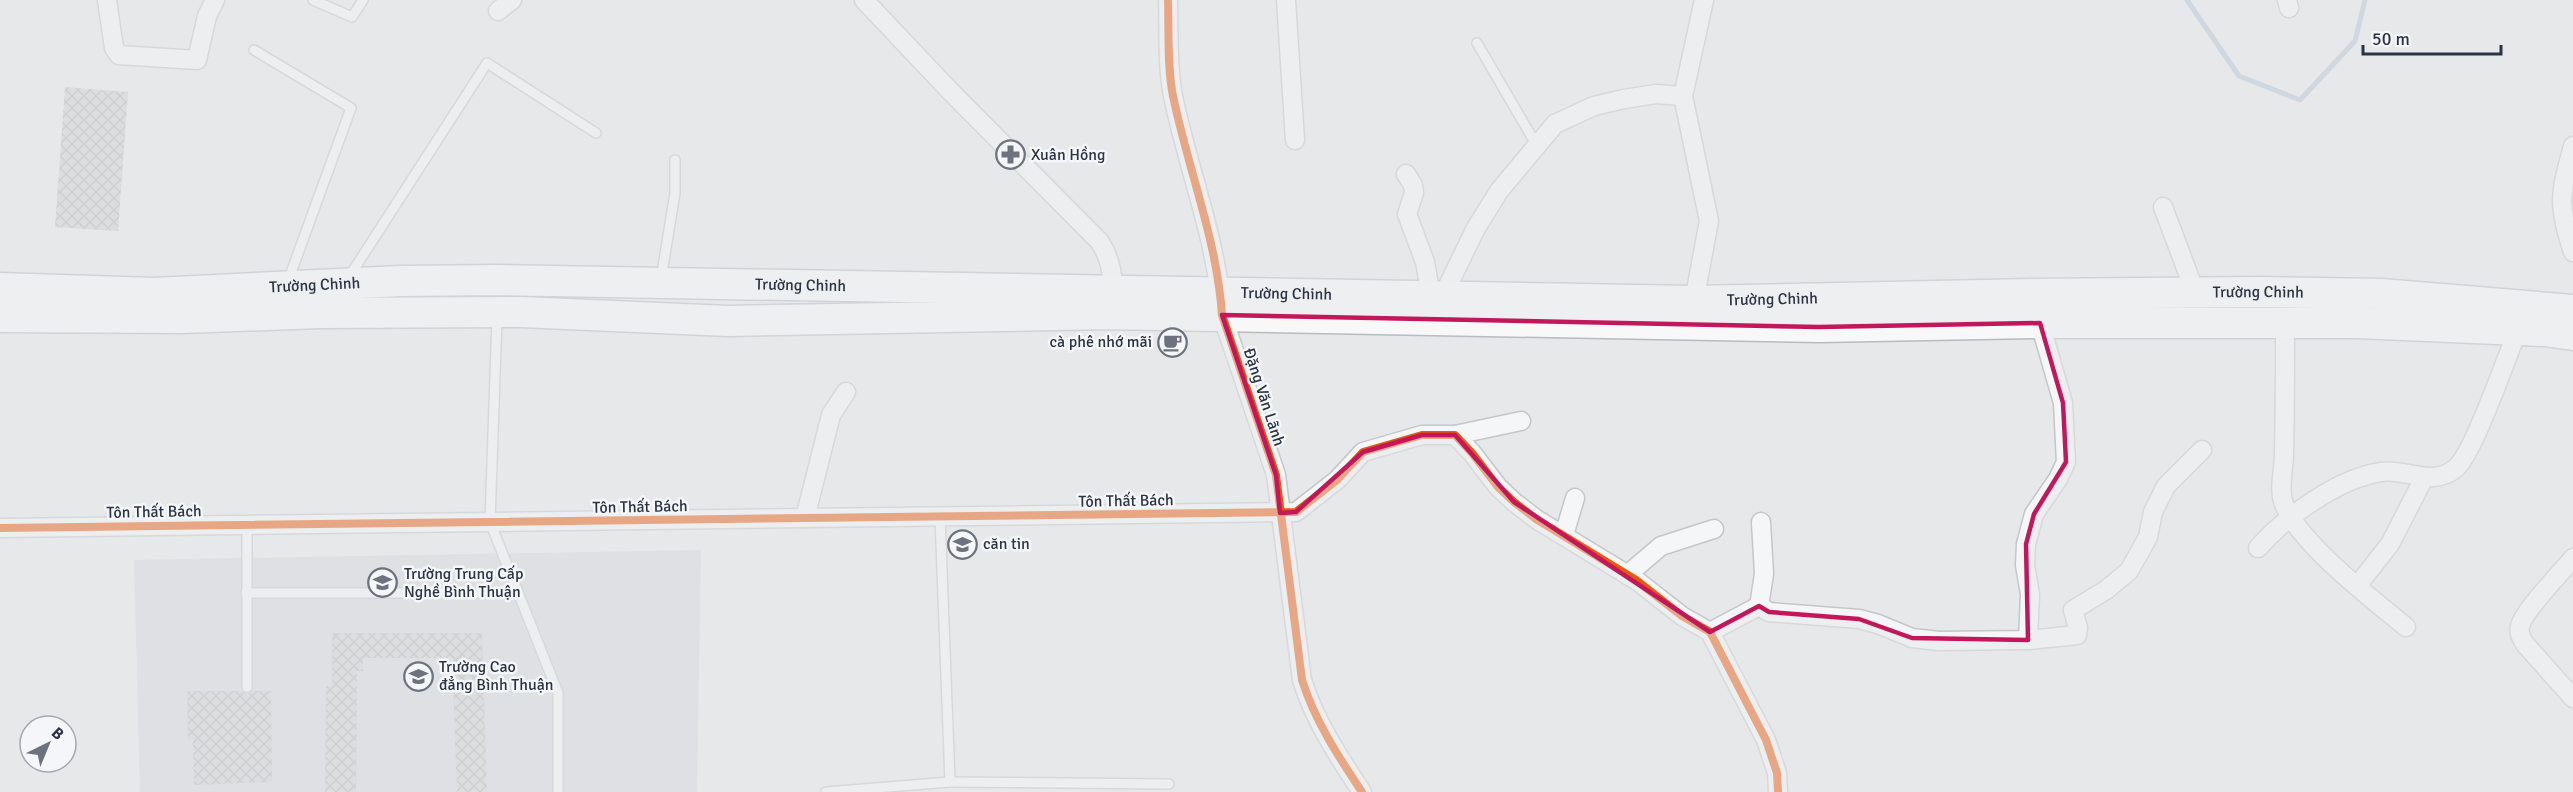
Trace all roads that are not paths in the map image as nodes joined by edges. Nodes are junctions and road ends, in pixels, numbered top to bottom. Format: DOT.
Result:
graph roads {
  1 [pos="107,0"];
  2 [pos="215,0"];
  3 [pos="313,0"];
  4 [pos="363,0"];
  5 [pos="864,0"];
  6 [pos="1168,0"];
  7 [pos="1286,0"];
  8 [pos="1704,0"];
  9 [pos="1477,43"];
  10 [pos="254,50"];
  11 [pos="1683,96"];
  12 [pos="596,133"];
  13 [pos="1295,140"];
  14 [pos="1537,146"];
  15 [pos="2573,146"];
  16 [pos="675,160"];
  17 [pos="1406,174"];
  18 [pos="2163,207"];
  19 [pos="2573,252"];
  20 [pos="661,282"];
  21 [pos="345,284"];
  22 [pos="285,287"];
  23 [pos="0,288"];
  24 [pos="2195,292"];
  25 [pos="1437,296"];
  26 [pos="1694,301"];
  27 [pos="1110,302"];
  28 [pos="1222,304"];
  29 [pos="2573,310"];
  30 [pos="498,312"];
  31 [pos="0,317"];
  32 [pos="2054,324"];
  33 [pos="2285,325"];
  34 [pos="2518,330"];
  35 [pos="2573,335"];
  36 [pos="846,392"];
  37 [pos="1521,421"];
  38 [pos="1455,435"];
  39 [pos="2202,450"];
  40 [pos="2424,478"];
  41 [pos="1575,498"];
  42 [pos="1280,513"];
  43 [pos="940,517"];
  44 [pos="805,518"];
  45 [pos="2292,519"];
  46 [pos="490,522"];
  47 [pos="1761,522"];
  48 [pos="247,525"];
  49 [pos="0,528"];
  50 [pos="1714,529"];
  51 [pos="1564,535"];
  52 [pos="2258,548"];
  53 [pos="2573,558"];
  54 [pos="1627,575"];
  55 [pos="2357,586"];
  56 [pos="246,593"];
  57 [pos="518,593"];
  58 [pos="1759,606"];
  59 [pos="2406,627"];
  60 [pos="1710,632"];
  61 [pos="2028,640"];
  62 [pos="247,687"];
  63 [pos="2573,698"];
  64 [pos="950,782"];
  65 [pos="1169,784"];
  66 [pos="558,792"];
  67 [pos="826,792"];
  68 [pos="1362,792"];
  69 [pos="1778,792"];
  1 -- 2 [label="street"];
  3 -- 4 [label="lane"];
  5 -- 27 [label="street"];
  6 -- 28 [label="street, Đặng Văn Lãnh"];
  7 -- 13 [label="street"];
  8 -- 11 [label="street"];
  9 -- 14 [label="lane"];
  10 -- 22 [label="lane"];
  11 -- 14 [label="street"];
  11 -- 26 [label="street"];
  12 -- 21 [label="lane"];
  14 -- 25 [label="street"];
  15 -- 19 [label="street"];
  16 -- 20 [label="lane"];
  17 -- 25 [label="street"];
  18 -- 24 [label="street"];
  20 -- 21 [label="highway, Trường Chinh"];
  20 -- 27 [label="highway, Trường Chinh"];
  21 -- 22 [label="highway, Trường Chinh"];
  22 -- 23 [label="highway, Trường Chinh"];
  24 -- 26 [label="highway, Trường Chinh"];
  24 -- 29 [label="highway, Trường Chinh"];
  25 -- 26 [label="highway, Trường Chinh"];
  25 -- 28 [label="highway, Trường Chinh"];
  27 -- 28 [label="highway, Trường Chinh"];
  27 -- 30 [label="highway, Trường Chinh"];
  28 -- 32 [label="highway, Trường Chinh"];
  28 -- 42 [label="street, Đặng Văn Lãnh"];
  30 -- 31 [label="highway, Trường Chinh"];
  30 -- 46 [label="lane"];
  32 -- 33 [label="highway, Trường Chinh"];
  32 -- 61 [label="street"];
  33 -- 34 [label="highway, Trường Chinh"];
  33 -- 45 [label="street"];
  34 -- 35 [label="highway, Trường Chinh"];
  34 -- 40 [label="street"];
  36 -- 44 [label="street"];
  37 -- 38 [label="street, Tôn Thất Bách"];
  38 -- 42 [label="street, Tôn Thất Bách"];
  38 -- 51 [label="street"];
  39 -- 61 [label="street"];
  40 -- 45 [label="street"];
  40 -- 55 [label="street"];
  41 -- 51 [label="street"];
  42 -- 43 [label="street, Tôn Thất Bách"];
  42 -- 68 [label="street, Đặng Văn Lãnh"];
  43 -- 44 [label="street, Tôn Thất Bách"];
  43 -- 64 [label="lane"];
  44 -- 46 [label="street, Tôn Thất Bách"];
  45 -- 52 [label="street"];
  45 -- 55 [label="street"];
  46 -- 48 [label="street, Tôn Thất Bách"];
  46 -- 57 [label="lane"];
  47 -- 58 [label="street"];
  48 -- 49 [label="street, Tôn Thất Bách"];
  48 -- 56 [label="lane"];
  50 -- 54 [label="street"];
  51 -- 54 [label="street"];
  53 -- 63 [label="street"];
  54 -- 60 [label="street"];
  55 -- 59 [label="street"];
  56 -- 57 [label="lane"];
  56 -- 62 [label="lane"];
  57 -- 66 [label="lane"];
  58 -- 60 [label="street"];
  58 -- 61 [label="street"];
  60 -- 69 [label="street"];
  64 -- 65 [label="lane"];
  64 -- 67 [label="lane"];
}
